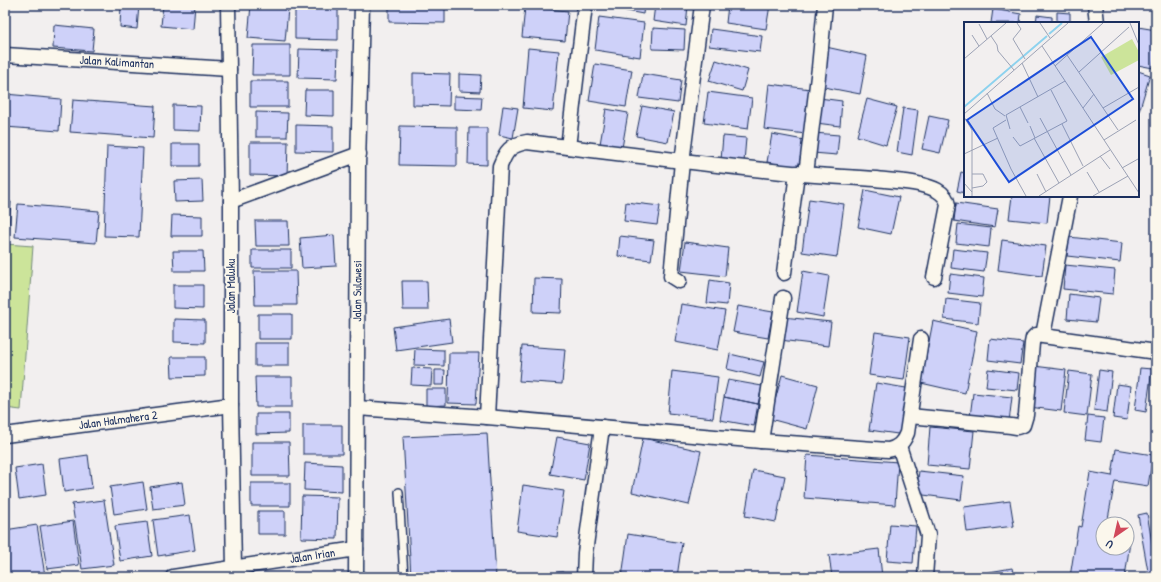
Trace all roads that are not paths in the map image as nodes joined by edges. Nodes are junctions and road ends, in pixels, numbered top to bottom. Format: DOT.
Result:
graph roads {
  1 [pos="228,5"];
  2 [pos="362,5"];
  3 [pos="585,5"];
  4 [pos="702,5"];
  5 [pos="824,5"];
  6 [pos="1095,5"];
  7 [pos="1097,22"];
  8 [pos="5,55"];
  9 [pos="229,69"];
  10 [pos="568,147"];
  11 [pos="358,154"];
  12 [pos="682,162"];
  13 [pos="802,174"];
  14 [pos="1070,197"];
  15 [pos="231,201"];
  16 [pos="784,273"];
  17 [pos="934,277"];
  18 [pos="679,281"];
  19 [pos="783,298"];
  20 [pos="1043,335"];
  21 [pos="921,339"];
  22 [pos="1156,352"];
  23 [pos="231,405"];
  24 [pos="357,408"];
  25 [pos="910,416"];
  26 [pos="487,417"];
  27 [pos="602,427"];
  28 [pos="5,435"];
  29 [pos="761,441"];
  30 [pos="899,446"];
  31 [pos="399,492"];
  32 [pos="356,549"];
  33 [pos="234,568"];
  34 [pos="173,577"];
  35 [pos="356,577"];
  36 [pos="404,577"];
  37 [pos="584,577"];
  38 [pos="925,577"];
  1 -- 9 [label="street, Jalan Maluku"];
  2 -- 11 [label="street, Jalan Sulawesi"];
  3 -- 10 [label="street"];
  4 -- 12 [label="street"];
  5 -- 13 [label="street"];
  6 -- 7 [label="street"];
  8 -- 9 [label="street, Jalan Kalimantan"];
  9 -- 15 [label="street, Jalan Maluku"];
  10 -- 12 [label="street"];
  10 -- 26 [label="street"];
  11 -- 15 [label="street"];
  11 -- 24 [label="street, Jalan Sulawesi"];
  12 -- 13 [label="street"];
  12 -- 18 [label="street"];
  13 -- 16 [label="street"];
  13 -- 17 [label="street"];
  14 -- 20 [label="street"];
  15 -- 23 [label="street, Jalan Maluku"];
  19 -- 29 [label="street"];
  20 -- 22 [label="street"];
  20 -- 25 [label="street"];
  21 -- 25 [label="street"];
  23 -- 28 [label="street, Jalan Halmahera 2"];
  23 -- 33 [label="street, Jalan Maluku"];
  24 -- 26 [label="street"];
  24 -- 32 [label="street, Jalan Sulawesi"];
  25 -- 30 [label="street"];
  26 -- 27 [label="street"];
  27 -- 29 [label="street"];
  27 -- 37 [label="street"];
  29 -- 30 [label="street"];
  30 -- 38 [label="street"];
  31 -- 36 [label="lane"];
  32 -- 33 [label="street, Jalan Irian"];
  32 -- 35 [label="street, Jalan Sulawesi"];
  33 -- 34 [label="street, Jalan Irian"];
}
